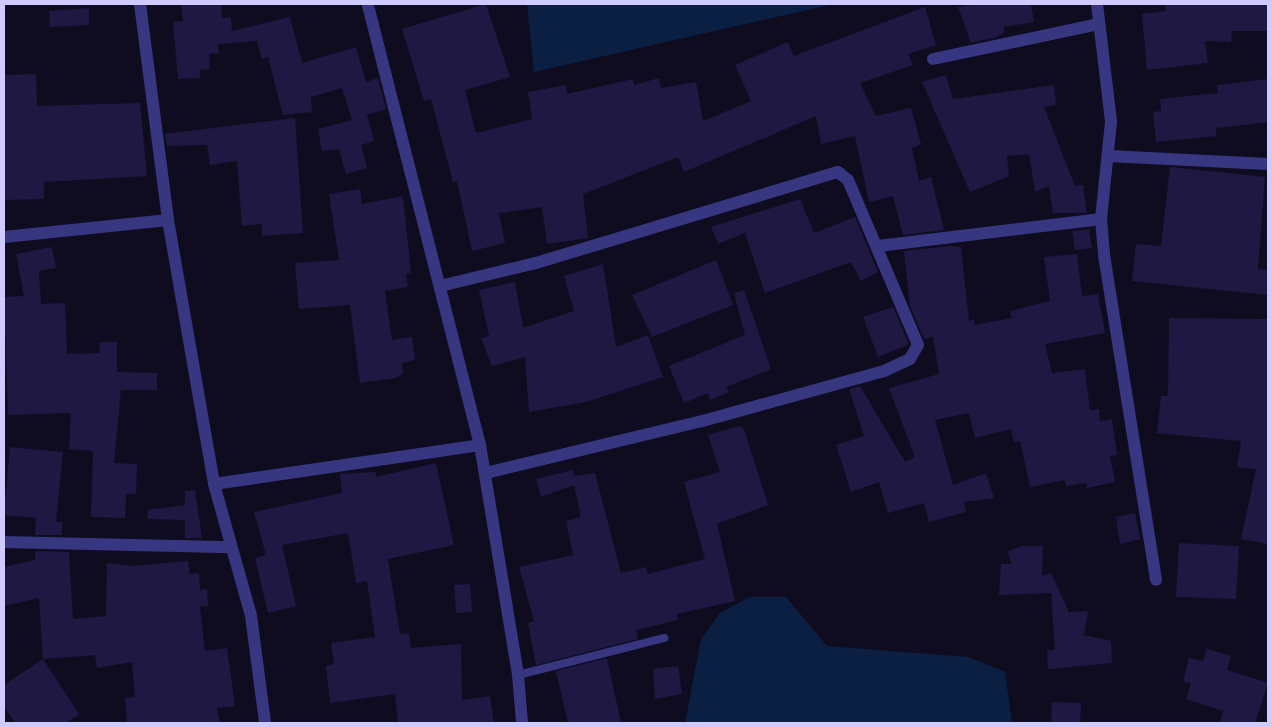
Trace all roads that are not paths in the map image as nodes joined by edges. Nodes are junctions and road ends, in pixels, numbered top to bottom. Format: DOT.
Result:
graph roads {
  1 [pos="140,4"];
  2 [pos="368,4"];
  3 [pos="1096,4"];
  4 [pos="1099,24"];
  5 [pos="933,59"];
  6 [pos="1109,156"];
  7 [pos="1268,164"];
  8 [pos="1101,219"];
  9 [pos="168,220"];
  10 [pos="4,237"];
  11 [pos="878,246"];
  12 [pos="440,286"];
  13 [pos="480,445"];
  14 [pos="485,473"];
  15 [pos="214,484"];
  16 [pos="4,542"];
  17 [pos="231,547"];
  18 [pos="1156,580"];
  19 [pos="664,638"];
  20 [pos="518,675"];
  21 [pos="265,723"];
  22 [pos="522,723"];
  1 -- 9 [label="street"];
  2 -- 12 [label="street"];
  3 -- 4 [label="street"];
  4 -- 5 [label="street"];
  4 -- 6 [label="street"];
  6 -- 7 [label="street"];
  6 -- 8 [label="street"];
  8 -- 11 [label="street"];
  8 -- 18 [label="street"];
  9 -- 10 [label="street"];
  9 -- 15 [label="street"];
  11 -- 12 [label="street"];
  11 -- 14 [label="street"];
  12 -- 13 [label="street"];
  13 -- 14 [label="street"];
  13 -- 15 [label="street"];
  14 -- 20 [label="street"];
  15 -- 17 [label="street"];
  16 -- 17 [label="street"];
  17 -- 21 [label="street"];
  19 -- 20 [label="lane"];
  20 -- 22 [label="street"];
}
